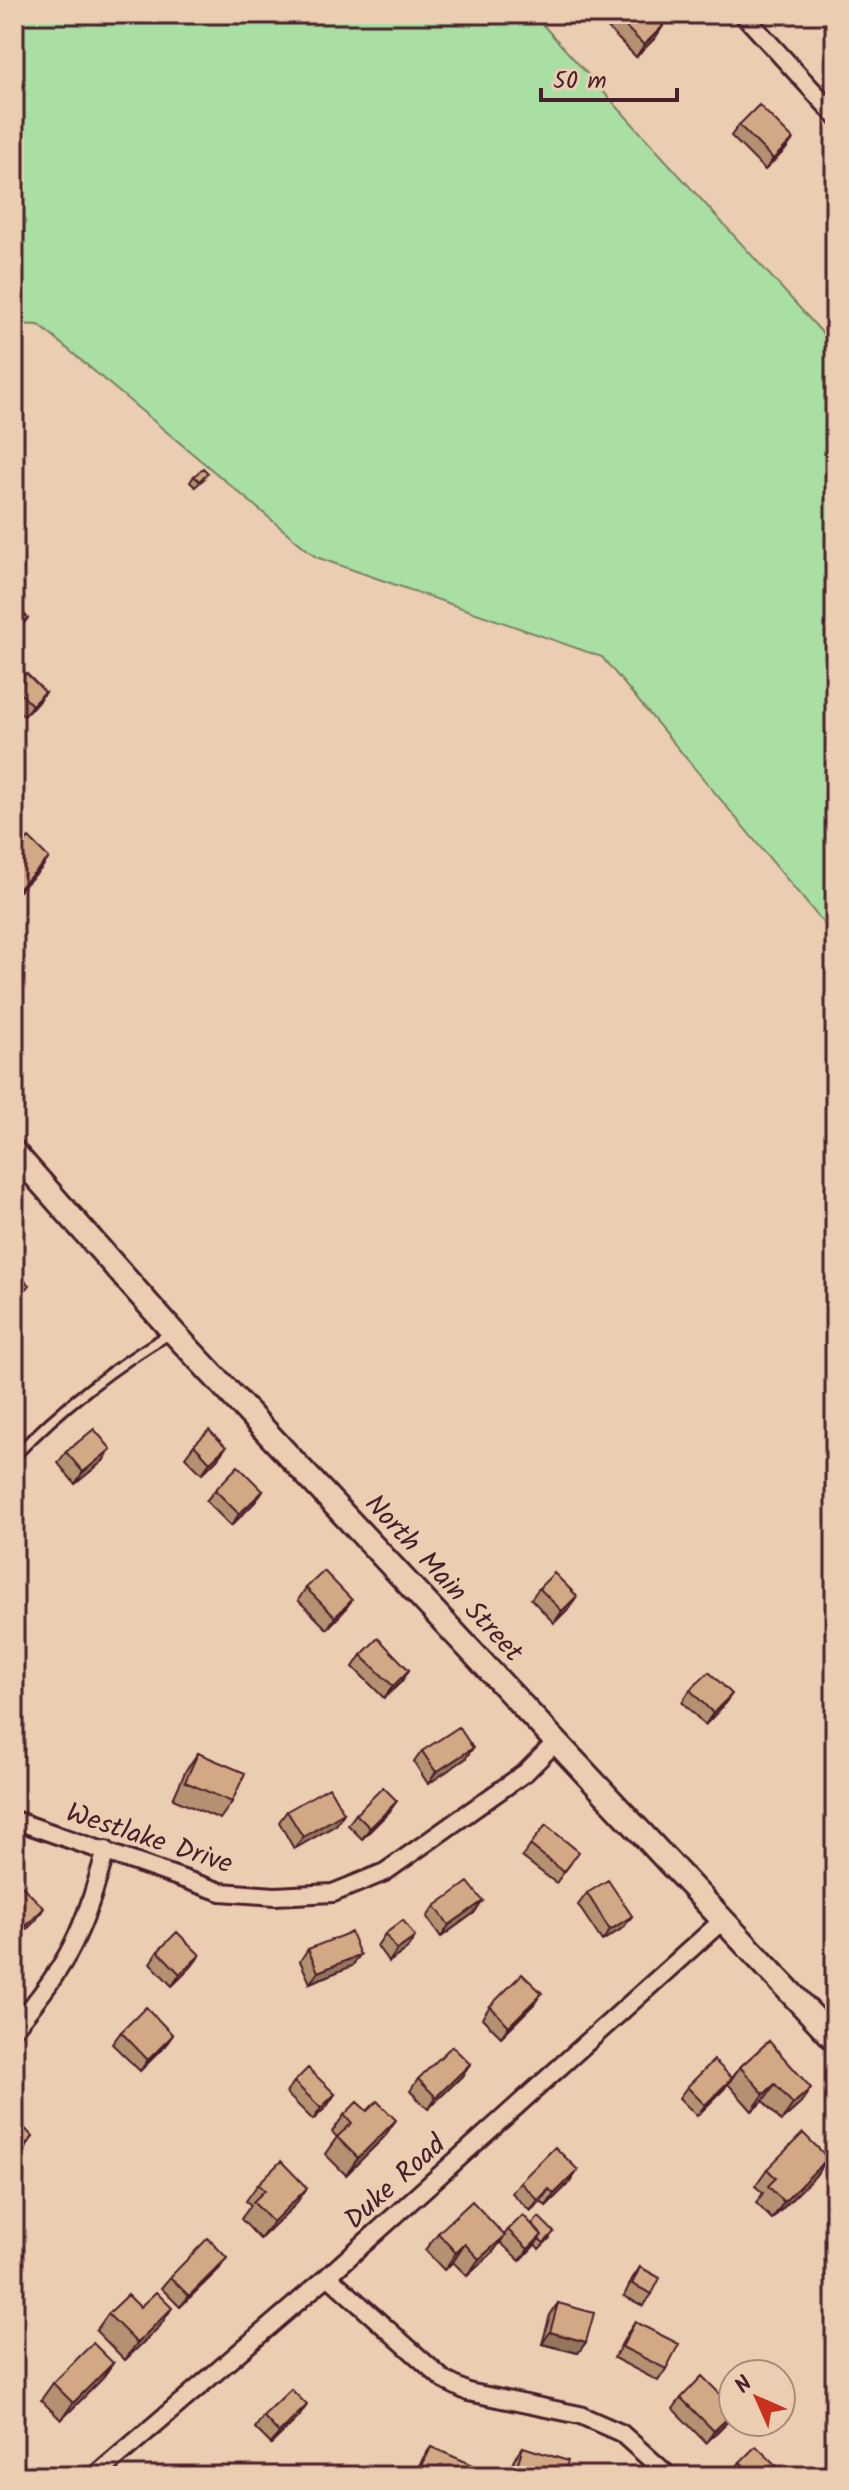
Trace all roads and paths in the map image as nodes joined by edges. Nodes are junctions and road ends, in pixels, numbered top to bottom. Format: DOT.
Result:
graph roads {
  1 [pos="743,14"];
  2 [pos="835,115"];
  3 [pos="14,1152"];
  4 [pos="173,1332"];
  5 [pos="14,1457"];
  6 [pos="558,1740"];
  7 [pos="14,1820"];
  8 [pos="106,1850"];
  9 [pos="724,1919"];
  10 [pos="14,2028"];
  11 [pos="835,2040"];
  12 [pos="328,2276"];
  13 [pos="95,2476"];
  14 [pos="669,2476"];
  1 -- 2 [label="street"];
  3 -- 4 [label="street, North Main Street"];
  4 -- 5 [label="lane"];
  4 -- 6 [label="street, North Main Street"];
  6 -- 8 [label="street, Westlake Drive"];
  6 -- 9 [label="street, North Main Street"];
  7 -- 8 [label="street, Westlake Drive"];
  8 -- 10 [label="street"];
  9 -- 11 [label="street, North Main Street"];
  9 -- 12 [label="street, Duke Road"];
  12 -- 13 [label="street, Duke Road"];
  12 -- 14 [label="street"];
}
